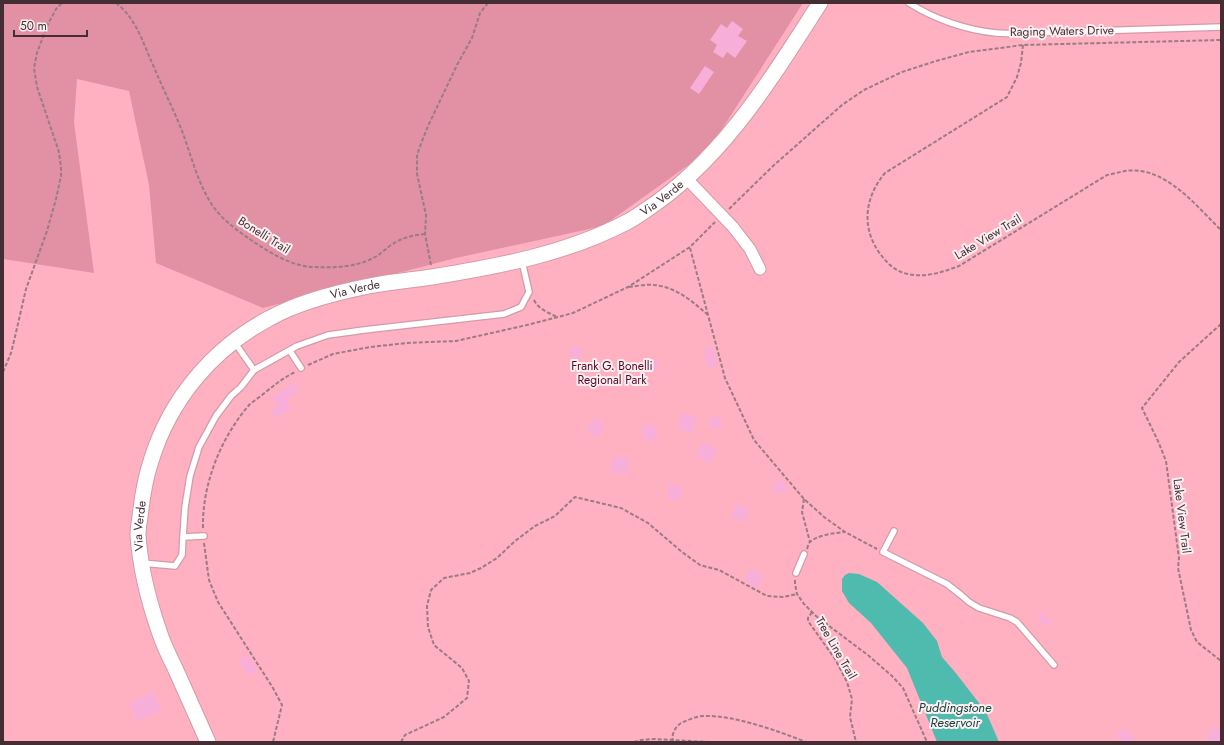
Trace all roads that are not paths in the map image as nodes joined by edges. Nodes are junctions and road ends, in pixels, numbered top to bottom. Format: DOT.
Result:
graph roads {
  1 [pos="820,3"];
  2 [pos="909,3"];
  3 [pos="1221,26"];
  4 [pos="687,179"];
  5 [pos="522,261"];
  6 [pos="760,269"];
  7 [pos="233,341"];
  8 [pos="290,350"];
  9 [pos="301,368"];
  10 [pos="254,370"];
  11 [pos="894,531"];
  12 [pos="204,536"];
  13 [pos="184,537"];
  14 [pos="804,554"];
  15 [pos="142,563"];
  16 [pos="796,573"];
  17 [pos="1054,666"];
  18 [pos="208,742"];
  1 -- 4 [label="main road, Via Verde"];
  2 -- 3 [label="lane, Raging Waters Drive"];
  4 -- 5 [label="main road, Via Verde"];
  4 -- 6 [label="street, bridge"];
  5 -- 7 [label="main road, Via Verde"];
  5 -- 8 [label="lane"];
  7 -- 10 [label="lane"];
  7 -- 15 [label="main road, Via Verde"];
  8 -- 9 [label="lane"];
  8 -- 10 [label="lane"];
  10 -- 13 [label="lane"];
  11 -- 17 [label="lane"];
  12 -- 13 [label="lane"];
  13 -- 15 [label="lane"];
  14 -- 16 [label="lane"];
  15 -- 18 [label="main road, Via Verde"];
}
